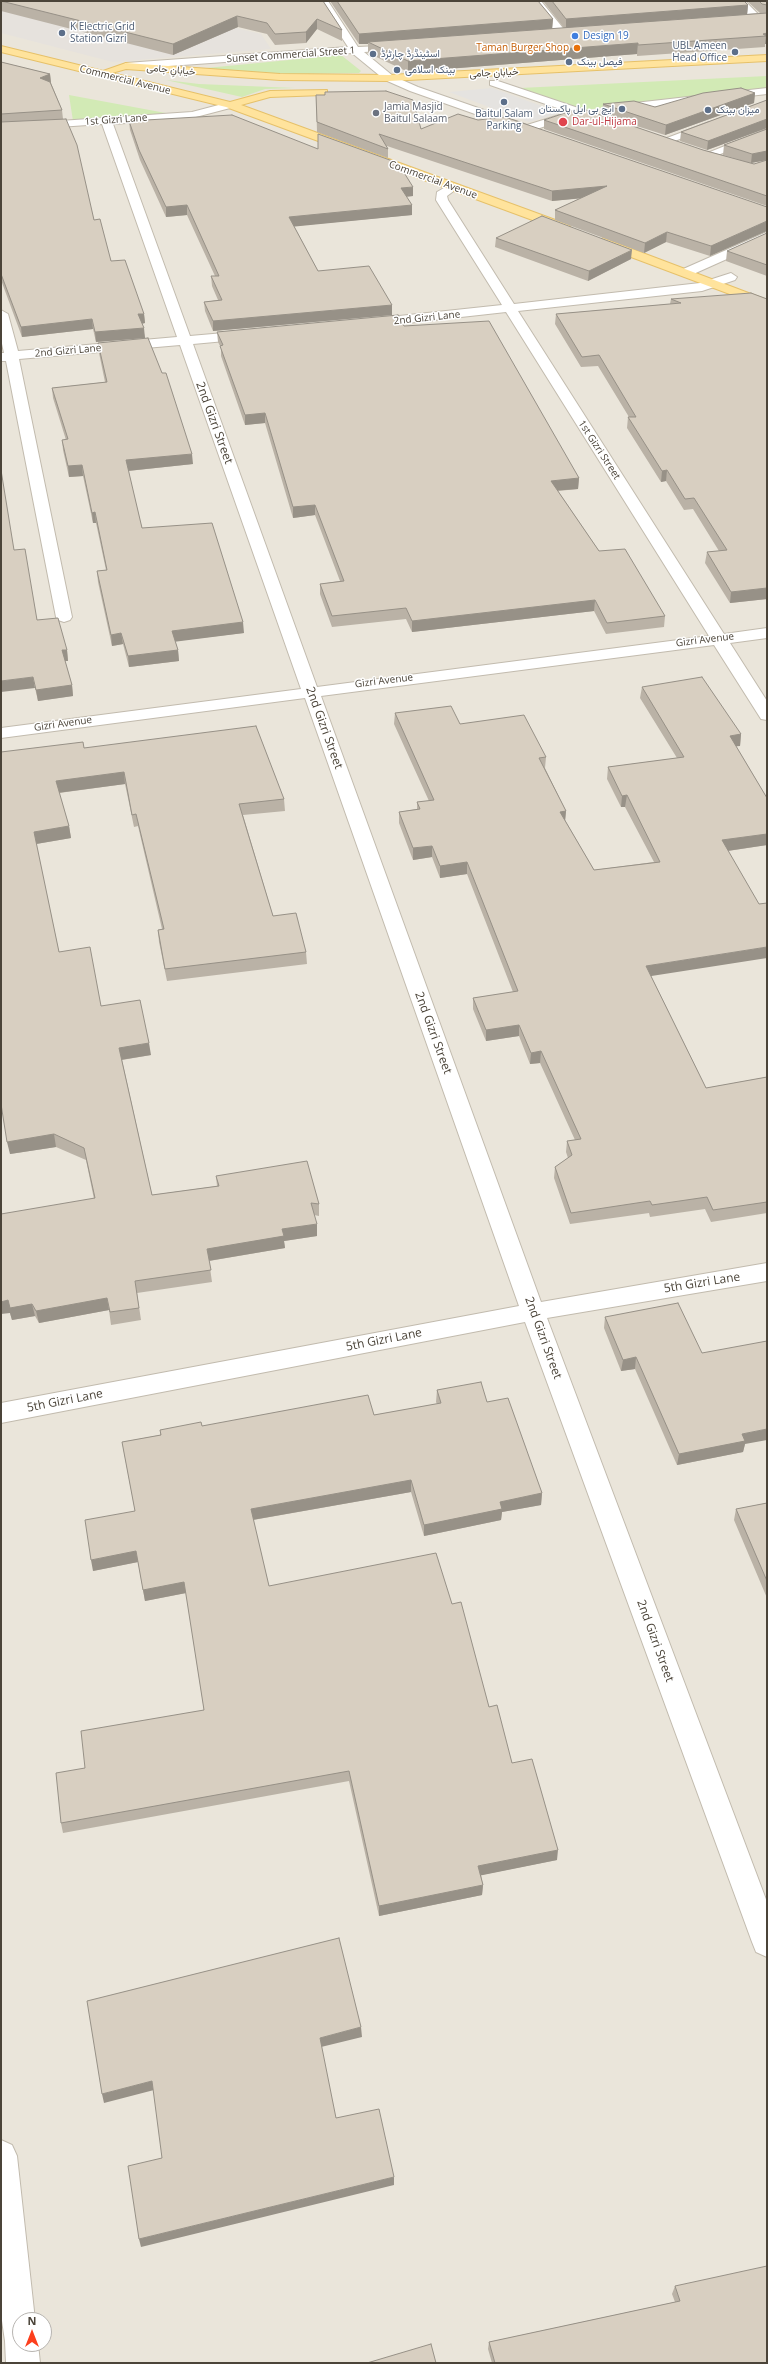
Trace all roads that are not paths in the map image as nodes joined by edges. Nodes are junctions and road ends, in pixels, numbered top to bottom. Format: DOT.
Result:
graph roads {
  1 [pos="323,1"];
  2 [pos="536,1"];
  3 [pos="739,1"];
  4 [pos="762,19"];
  5 [pos="742,21"];
  6 [pos="548,36"];
  7 [pos="409,46"];
  8 [pos="1,49"];
  9 [pos="356,51"];
  10 [pos="767,58"];
  11 [pos="104,61"];
  12 [pos="126,66"];
  13 [pos="690,73"];
  14 [pos="97,74"];
  15 [pos="389,78"];
  16 [pos="494,83"];
  17 [pos="465,85"];
  18 [pos="443,87"];
  19 [pos="414,89"];
  20 [pos="391,90"];
  21 [pos="338,91"];
  22 [pos="767,91"];
  23 [pos="246,99"];
  24 [pos="699,99"];
  25 [pos="230,105"];
  26 [pos="578,112"];
  27 [pos="662,114"];
  28 [pos="723,119"];
  29 [pos="106,121"];
  30 [pos="613,123"];
  31 [pos="1,128"];
  32 [pos="527,129"];
  33 [pos="767,132"];
  34 [pos="542,134"];
  35 [pos="652,137"];
  36 [pos="665,141"];
  37 [pos="679,146"];
  38 [pos="692,151"];
  39 [pos="706,156"];
  40 [pos="721,161"];
  41 [pos="453,187"];
  42 [pos="606,231"];
  43 [pos="767,236"];
  44 [pos="595,239"];
  45 [pos="703,266"];
  46 [pos="685,272"];
  47 [pos="731,277"];
  48 [pos="713,284"];
  49 [pos="767,291"];
  50 [pos="767,304"];
  51 [pos="509,310"];
  52 [pos="1,314"];
  53 [pos="359,324"];
  54 [pos="264,333"];
  55 [pos="184,341"];
  56 [pos="6,356"];
  57 [pos="64,617"];
  58 [pos="767,632"];
  59 [pos="719,638"];
  60 [pos="311,691"];
  61 [pos="767,715"];
  62 [pos="1,733"];
  63 [pos="767,1272"];
  64 [pos="533,1312"];
  65 [pos="1,1414"];
  66 [pos="767,1942"];
  67 [pos="1,2156"];
  68 [pos="18,2312"];
  69 [pos="22,2352"];
  70 [pos="23,2363"];
  1 -- 9 [label="street"];
  2 -- 6 [label="street"];
  3 -- 4 [label="street"];
  4 -- 5 [label="street"];
  7 -- 9 [label="street, Sunset Commercial Street 1"];
  8 -- 14 [label="main road, Commercial Avenue"];
  9 -- 12 [label="street, Sunset Commercial Street 1"];
  9 -- 15 [label="street"];
  10 -- 15 [label="main road, خیابانِ جامی"];
  11 -- 12 [label="main road, Commercial Avenue"];
  12 -- 14 [label="main road"];
  12 -- 15 [label="main road, خیابانِ جامی"];
  12 -- 23 [label="main road, Commercial Avenue"];
  13 -- 16 [label="main road, خیابانِ جامی"];
  14 -- 25 [label="main road, Commercial Avenue"];
  15 -- 19 [label="street"];
  16 -- 17 [label="main road, خیابانِ جامی"];
  16 -- 26 [label="street"];
  18 -- 19 [label="main road"];
  19 -- 20 [label="main road"];
  19 -- 32 [label="street"];
  21 -- 23 [label="main road"];
  22 -- 24 [label="street"];
  23 -- 25 [label="main road"];
  23 -- 41 [label="main road, Commercial Avenue"];
  24 -- 26 [label="street"];
  24 -- 27 [label="street"];
  25 -- 29 [label="street, 1st Gizri Lane"];
  25 -- 41 [label="main road, Commercial Avenue"];
  26 -- 30 [label="street"];
  26 -- 32 [label="street"];
  28 -- 36 [label="street"];
  29 -- 31 [label="street, 1st Gizri Lane"];
  29 -- 55 [label="street, 2nd Gizri Street"];
  32 -- 34 [label="street"];
  33 -- 39 [label="street"];
  35 -- 36 [label="street"];
  36 -- 37 [label="street"];
  38 -- 39 [label="street"];
  39 -- 40 [label="street"];
  41 -- 51 [label="street, 1st Gizri Street"];
  42 -- 45 [label="main road"];
  43 -- 45 [label="street"];
  44 -- 46 [label="main road"];
  45 -- 46 [label="street"];
  45 -- 47 [label="main road"];
  46 -- 48 [label="main road"];
  47 -- 48 [label="street, 2nd Gizri Lane"];
  47 -- 49 [label="main road"];
  48 -- 50 [label="main road"];
  48 -- 51 [label="street, 2nd Gizri Lane"];
  51 -- 53 [label="street, 2nd Gizri Lane"];
  51 -- 59 [label="street, 1st Gizri Street"];
  52 -- 56 [label="street"];
  54 -- 55 [label="street, 2nd Gizri Lane"];
  55 -- 56 [label="street, 2nd Gizri Lane"];
  55 -- 60 [label="street, 2nd Gizri Street"];
  56 -- 57 [label="street"];
  58 -- 59 [label="street, Gizri Avenue"];
  59 -- 60 [label="street, Gizri Avenue"];
  59 -- 61 [label="street, 1st Gizri Street"];
  60 -- 62 [label="street, Gizri Avenue"];
  60 -- 64 [label="street, 2nd Gizri Street"];
  63 -- 64 [label="street, 5th Gizri Lane"];
  64 -- 65 [label="street, 5th Gizri Lane"];
  64 -- 66 [label="street, 2nd Gizri Street"];
  67 -- 68 [label="street"];
  69 -- 70 [label="street"];
}
